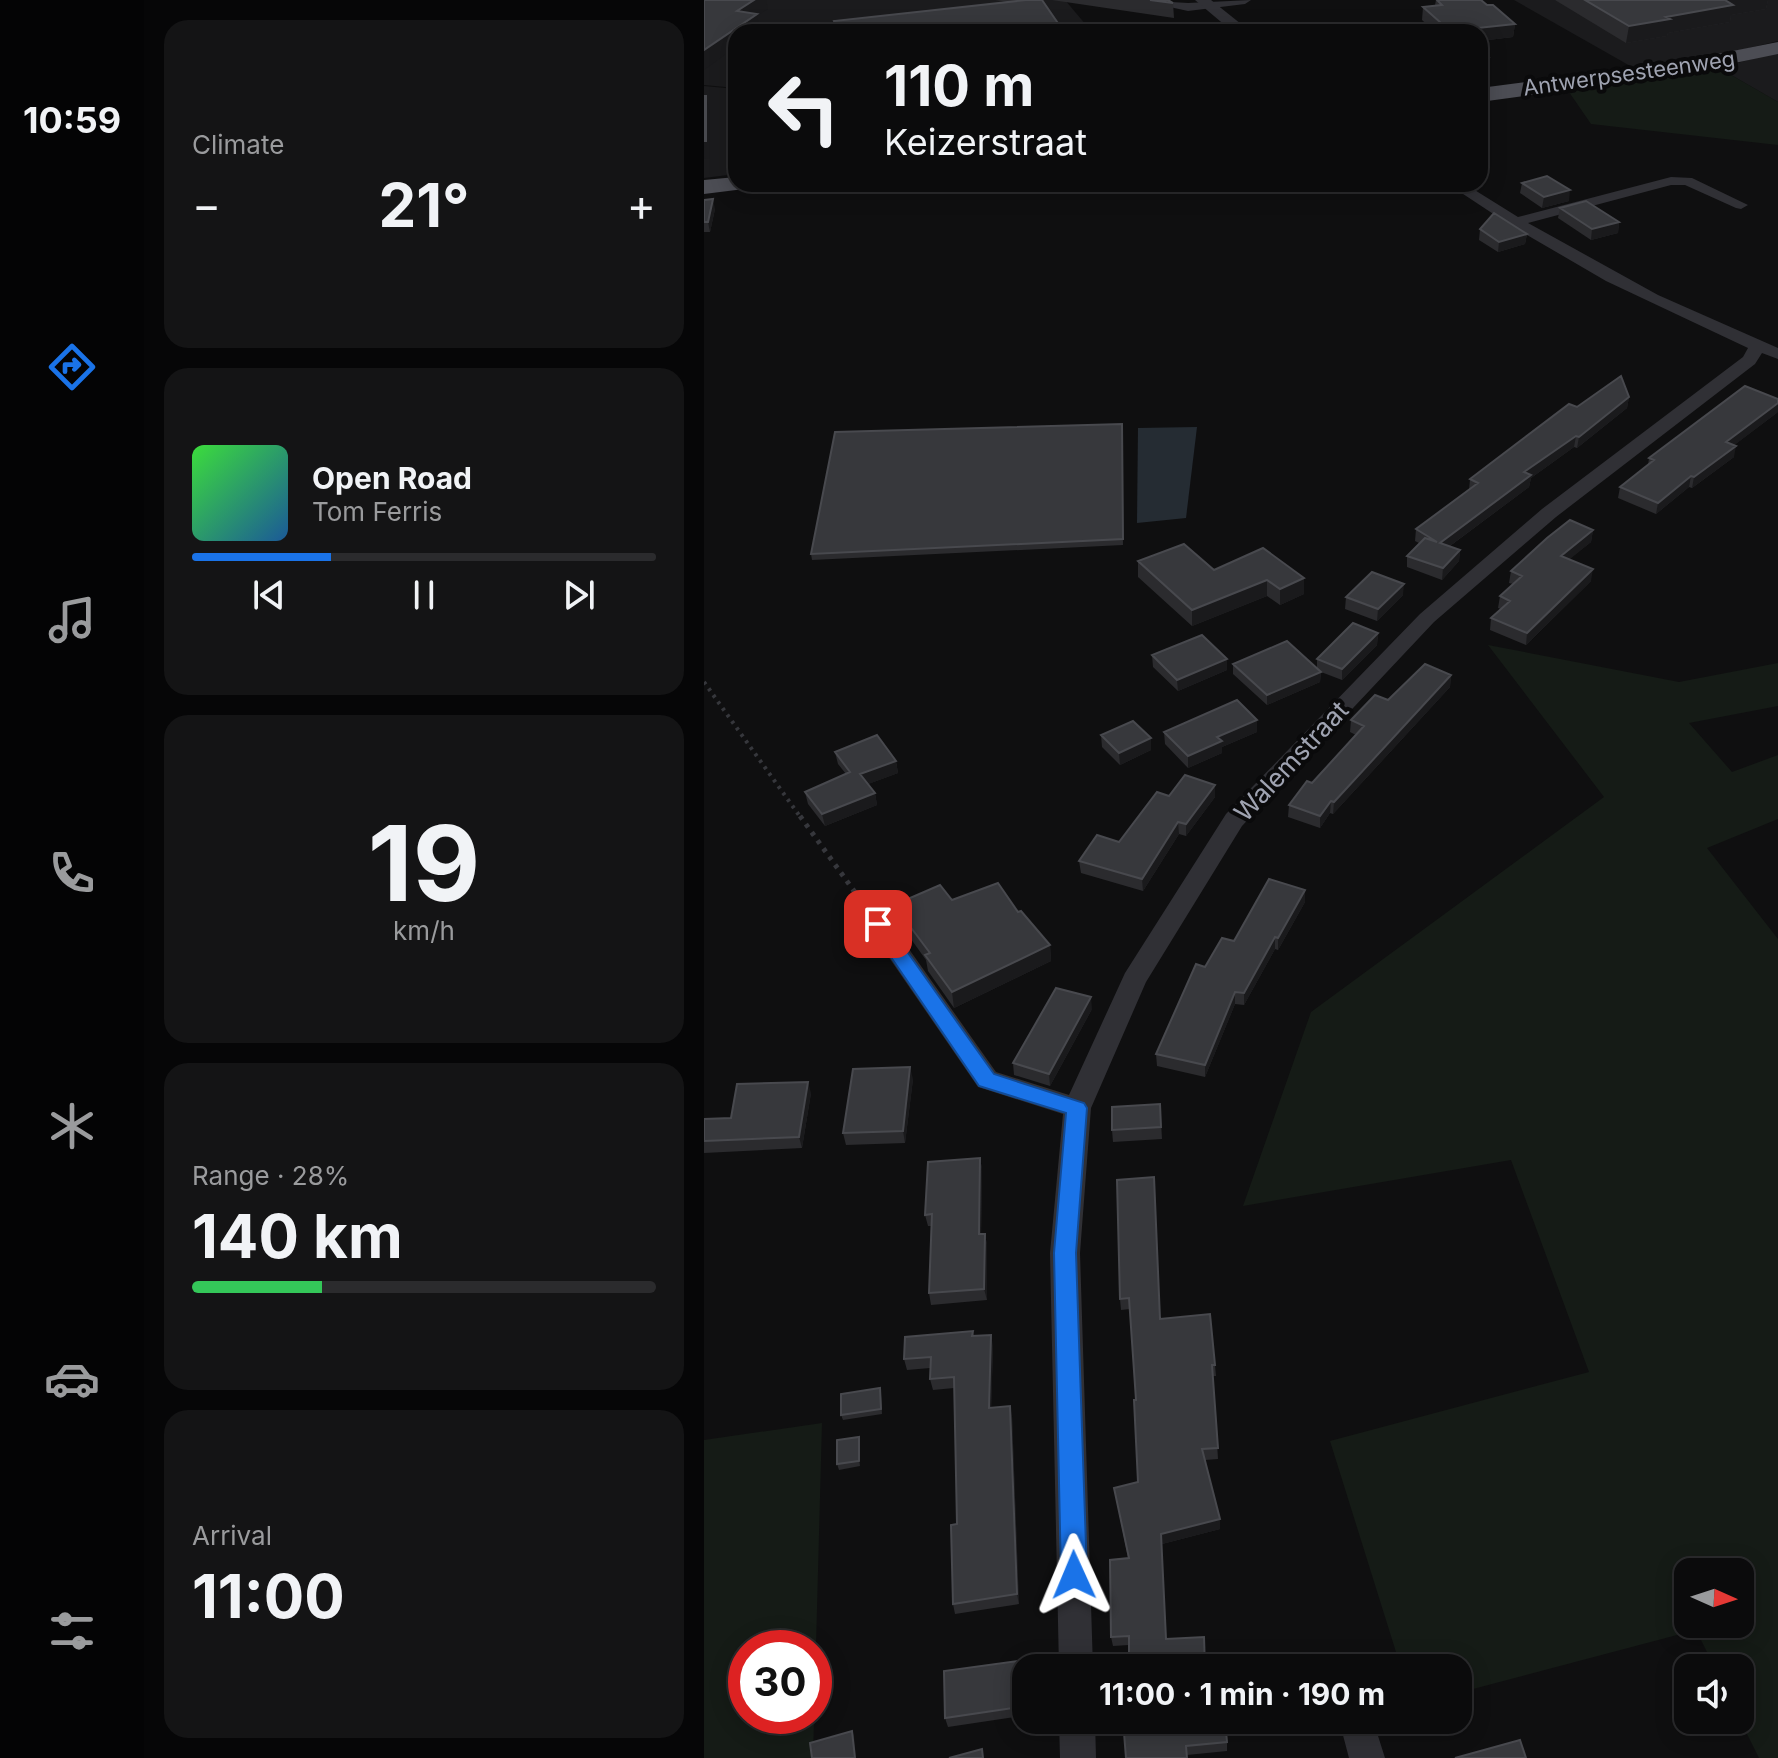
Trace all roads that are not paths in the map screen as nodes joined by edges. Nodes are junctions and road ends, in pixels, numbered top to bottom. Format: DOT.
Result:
graph roads {
  1 [pos="1144,0"];
  2 [pos="1245,0"];
  3 [pos="1206,3"];
  4 [pos="1233,24"];
  5 [pos="1778,48"];
  6 [pos="1488,94"];
  7 [pos="728,185"];
  8 [pos="704,187"];
  9 [pos="1468,192"];
  10 [pos="1741,205"];
  11 [pos="1515,222"];
  12 [pos="1768,350"];
  13 [pos="878,924"];
  14 [pos="1077,1108"];
  15 [pos="1076,1654"];
  16 [pos="1077,1734"];
  17 [pos="1360,1734"];
  18 [pos="1078,1758"];
  19 [pos="1367,1758"];
  1 -- 3 [label="street"];
  2 -- 3 [label="street"];
  3 -- 4 [label="street"];
  5 -- 6 [label="main road, Antwerpsesteenweg"];
  7 -- 8 [label="main road"];
  9 -- 11 [label="street, Walemstraat"];
  10 -- 11 [label="street"];
  11 -- 12 [label="street, Walemstraat"];
  12 -- 14 [label="street, Walemstraat"];
  13 -- 14 [label="street"];
  14 -- 15 [label="street, Walemstraat"];
  16 -- 18 [label="street"];
  17 -- 19 [label="street"];
}
